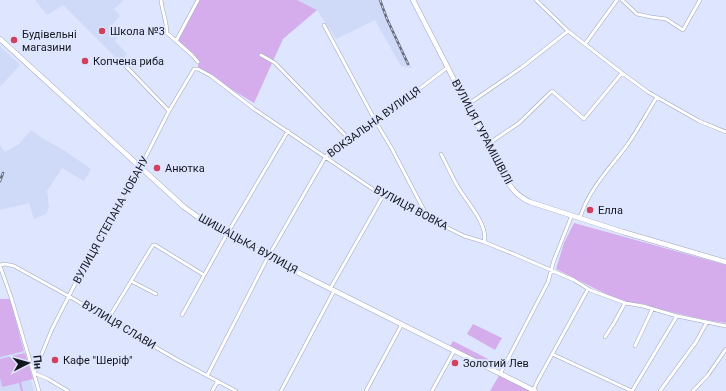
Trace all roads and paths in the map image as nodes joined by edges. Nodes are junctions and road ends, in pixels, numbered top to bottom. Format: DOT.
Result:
graph roads {
  1 [pos="161,0"];
  2 [pos="198,0"];
  3 [pos="413,0"];
  4 [pos="536,0"];
  5 [pos="617,0"];
  6 [pos="622,0"];
  7 [pos="700,0"];
  8 [pos="324,25"];
  9 [pos="568,31"];
  10 [pos="0,39"];
  11 [pos="176,40"];
  12 [pos="585,44"];
  13 [pos="261,55"];
  14 [pos="122,62"];
  15 [pos="198,62"];
  16 [pos="448,67"];
  17 [pos="194,69"];
  18 [pos="622,73"];
  19 [pos="657,97"];
  20 [pos="467,105"];
  21 [pos="170,111"];
  22 [pos="376,122"];
  23 [pos="288,131"];
  24 [pos="726,132"];
  25 [pos="350,140"];
  26 [pos="488,144"];
  27 [pos="441,154"];
  28 [pos="326,156"];
  29 [pos="140,168"];
  30 [pos="383,196"];
  31 [pos="572,215"];
  32 [pos="427,216"];
  33 [pos="580,218"];
  34 [pos="226,234"];
  35 [pos="484,242"];
  36 [pos="268,258"];
  37 [pos="726,262"];
  38 [pos="0,265"];
  39 [pos="551,270"];
  40 [pos="204,275"];
  41 [pos="131,281"];
  42 [pos="588,289"];
  43 [pos="332,290"];
  44 [pos="156,294"];
  45 [pos="69,296"];
  46 [pos="625,303"];
  47 [pos="652,310"];
  48 [pos="182,315"];
  49 [pos="677,316"];
  50 [pos="108,319"];
  51 [pos="707,322"];
  52 [pos="402,324"];
  53 [pos="726,326"];
  54 [pos="605,337"];
  55 [pos="635,346"];
  56 [pos="726,349"];
  57 [pos="454,351"];
  58 [pos="552,354"];
  59 [pos="34,373"];
  60 [pos="500,374"];
  61 [pos="206,376"];
  62 [pos="218,381"];
  63 [pos="534,390"];
  64 [pos="39,391"];
  65 [pos="68,391"];
  66 [pos="212,391"];
  67 [pos="236,391"];
  68 [pos="281,391"];
  69 [pos="366,391"];
  70 [pos="432,391"];
  71 [pos="632,391"];
  72 [pos="660,391"];
  73 [pos="693,391"];
  1 -- 11 [label="street"];
  2 -- 11 [label="street"];
  3 -- 16 [label="street, ВУЛИЦЯ ГУРАМІШВІЛІ"];
  4 -- 9 [label="street"];
  5 -- 12 [label="street"];
  6 -- 7 [label="street"];
  8 -- 22 [label="street"];
  9 -- 12 [label="street"];
  9 -- 20 [label="street"];
  10 -- 29 [label="street, ШИШАЦЬКА ВУЛИЦЯ"];
  11 -- 15 [label="street"];
  12 -- 18 [label="street"];
  13 -- 25 [label="street"];
  14 -- 21 [label="street"];
  16 -- 20 [label="street, ВУЛИЦЯ ГУРАМІШВІЛІ"];
  16 -- 22 [label="street, ВОКЗАЛЬНА ВУЛИЦЯ"];
  17 -- 21 [label="street, ВУЛИЦЯ СТЕПАНА ЧОБАНУ"];
  17 -- 23 [label="street, ВУЛИЦЯ ВОВКА"];
  18 -- 19 [label="street"];
  18 -- 26 [label="street"];
  19 -- 24 [label="street"];
  19 -- 33 [label="street"];
  20 -- 26 [label="street, ВУЛИЦЯ ГУРАМІШВІЛІ"];
  21 -- 29 [label="street, ВУЛИЦЯ СТЕПАНА ЧОБАНУ"];
  22 -- 25 [label="street, ВОКЗАЛЬНА ВУЛИЦЯ"];
  22 -- 32 [label="street"];
  23 -- 28 [label="street, ВУЛИЦЯ ВОВКА"];
  23 -- 34 [label="street"];
  25 -- 28 [label="street, ВОКЗАЛЬНА ВУЛИЦЯ"];
  26 -- 31 [label="street, ВУЛИЦЯ ГУРАМІШВІЛІ"];
  27 -- 35 [label="street"];
  28 -- 30 [label="street, ВУЛИЦЯ ВОВКА"];
  28 -- 36 [label="street, ВОКЗАЛЬНА ВУЛИЦЯ"];
  29 -- 34 [label="street, ШИШАЦЬКА ВУЛИЦЯ"];
  29 -- 45 [label="street, ВУЛИЦЯ СТЕПАНА ЧОБАНУ"];
  30 -- 32 [label="street, ВУЛИЦЯ ВОВКА"];
  30 -- 43 [label="street"];
  31 -- 33 [label="street, ВУЛИЦЯ ГУРАМІШВІЛІ"];
  31 -- 39 [label="street"];
  32 -- 35 [label="street, ВУЛИЦЯ ВОВКА"];
  33 -- 37 [label="street, ВУЛИЦЯ ГУРАМІШВІЛІ"];
  34 -- 36 [label="street, ШИШАЦЬКА ВУЛИЦЯ"];
  34 -- 40 [label="street"];
  35 -- 39 [label="street, ВУЛИЦЯ ВОВКА"];
  36 -- 43 [label="street, ШИШАЦЬКА ВУЛИЦЯ"];
  36 -- 61 [label="street, ВОКЗАЛЬНА ВУЛИЦЯ"];
  38 -- 45 [label="street, ВУЛИЦЯ СЛАВИ"];
  38 -- 59 [label="street"];
  39 -- 42 [label="street, ВУЛИЦЯ ВОВКА"];
  39 -- 60 [label="street"];
  40 -- 41 [label="street"];
  40 -- 48 [label="street"];
  41 -- 44 [label="street"];
  41 -- 50 [label="street"];
  42 -- 46 [label="street, ВУЛИЦЯ ВОВКА"];
  42 -- 58 [label="street"];
  43 -- 52 [label="street, ШИШАЦЬКА ВУЛИЦЯ"];
  43 -- 68 [label="street"];
  45 -- 50 [label="street, ВУЛИЦЯ СЛАВИ"];
  45 -- 59 [label="street, ВУЛИЦЯ СТЕПАНА ЧОБАНУ"];
  46 -- 47 [label="street, ВУЛИЦЯ ВОВКА"];
  46 -- 54 [label="street"];
  47 -- 49 [label="street, ВУЛИЦЯ ВОВКА"];
  47 -- 55 [label="street"];
  49 -- 51 [label="street, ВУЛИЦЯ ВОВКА"];
  49 -- 71 [label="street"];
  50 -- 61 [label="street, ВУЛИЦЯ СЛАВИ"];
  51 -- 53 [label="street, ВУЛИЦЯ ВОВКА"];
  51 -- 72 [label="street"];
  52 -- 57 [label="street, ШИШАЦЬКА ВУЛИЦЯ"];
  52 -- 69 [label="street"];
  56 -- 73 [label="street"];
  57 -- 60 [label="street, ШИШАЦЬКА ВУЛИЦЯ"];
  57 -- 70 [label="street"];
  58 -- 63 [label="street"];
  58 -- 71 [label="street"];
  59 -- 64 [label="street"];
  59 -- 65 [label="street"];
  60 -- 63 [label="street, ШИШАЦЬКА ВУЛИЦЯ"];
  61 -- 62 [label="street, ВУЛИЦЯ СЛАВИ"];
  62 -- 66 [label="street"];
  62 -- 67 [label="street, ВУЛИЦЯ СЛАВИ"];
}
